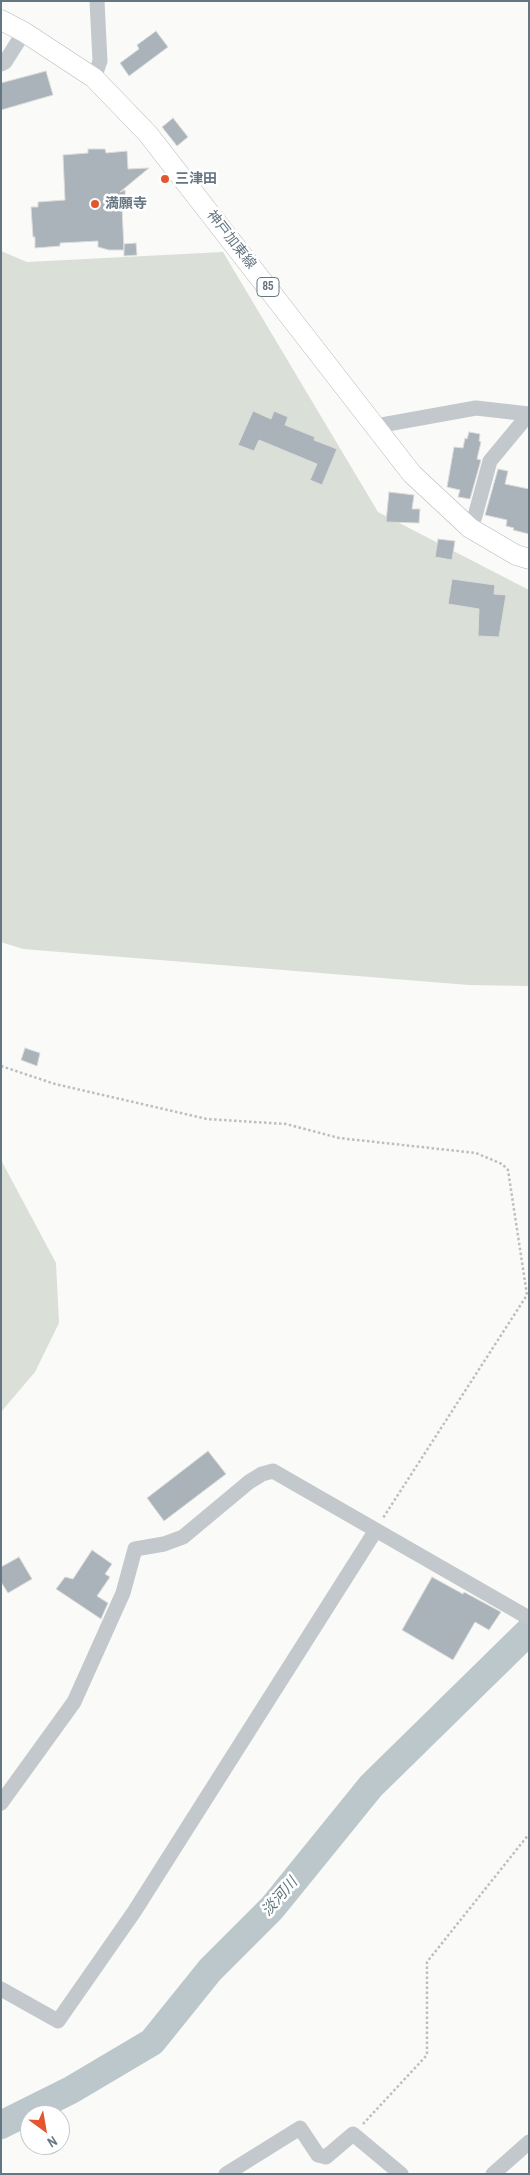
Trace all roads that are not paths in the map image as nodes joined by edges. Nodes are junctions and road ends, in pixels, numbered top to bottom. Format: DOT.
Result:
graph roads {
  1 [pos="97,1"];
  2 [pos="1,20"];
  3 [pos="24,32"];
  4 [pos="1,64"];
  5 [pos="94,78"];
  6 [pos="529,414"];
  7 [pos="376,426"];
  8 [pos="470,528"];
  9 [pos="529,559"];
  10 [pos="376,1530"];
  11 [pos="529,1618"];
  12 [pos="1,1803"];
  13 [pos="1,1989"];
  14 [pos="529,2142"];
  15 [pos="226,2174"];
  16 [pos="401,2174"];
  17 [pos="493,2174"];
  1 -- 5 [label="street"];
  2 -- 3 [label="main road, 神戸加東線 / 85"];
  3 -- 4 [label="street"];
  3 -- 5 [label="main road, 神戸加東線 / 85"];
  5 -- 7 [label="main road, 神戸加東線 / 85"];
  6 -- 7 [label="street"];
  6 -- 8 [label="street"];
  7 -- 8 [label="main road, 神戸加東線 / 85"];
  8 -- 9 [label="main road, 神戸加東線 / 85"];
  10 -- 11 [label="street"];
  10 -- 12 [label="street"];
  10 -- 13 [label="street"];
  14 -- 17 [label="street"];
  15 -- 16 [label="street"];
}
